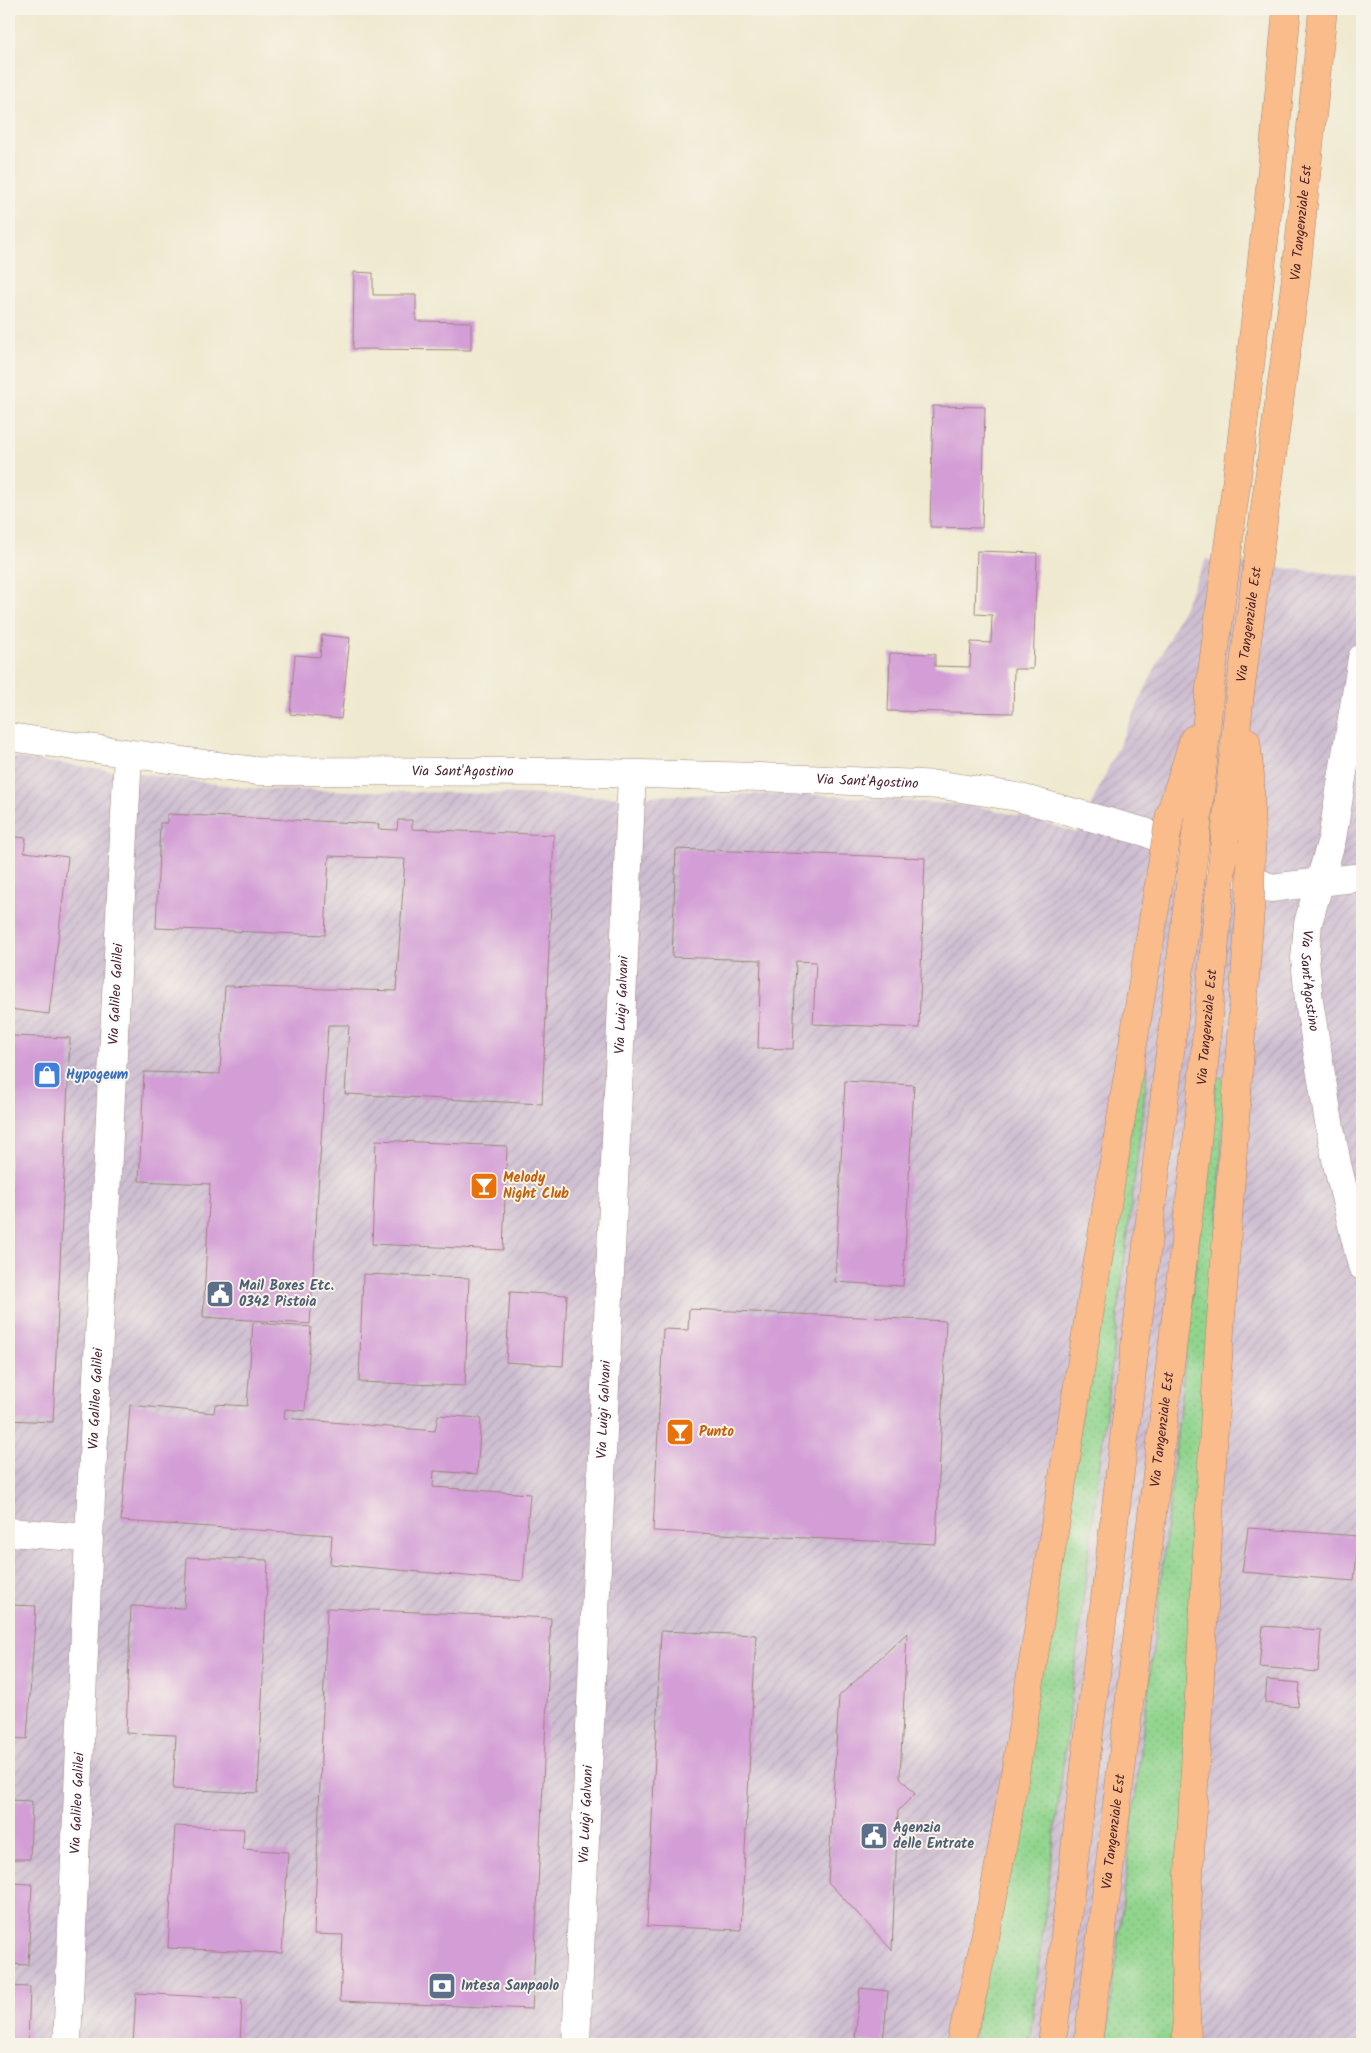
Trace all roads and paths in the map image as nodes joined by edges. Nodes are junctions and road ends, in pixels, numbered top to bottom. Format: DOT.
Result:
graph roads {
  1 [pos="1287,9"];
  2 [pos="1322,9"];
  3 [pos="1362,658"];
  4 [pos="1210,688"];
  5 [pos="1240,693"];
  6 [pos="9,737"];
  7 [pos="128,754"];
  8 [pos="632,775"];
  9 [pos="1362,877"];
  10 [pos="1320,883"];
  11 [pos="1362,1266"];
  12 [pos="9,1532"];
  13 [pos="89,1538"];
  14 [pos="67,2044"];
  15 [pos="576,2044"];
  16 [pos="960,2044"];
  17 [pos="1052,2044"];
  18 [pos="1088,2044"];
  19 [pos="1187,2044"];
  1 -- 4 [label="main road"];
  2 -- 5 [label="main road, Via Tangenziale Est"];
  3 -- 10 [label="street"];
  4 -- 16 [label="main road, bridge"];
  4 -- 17 [label="main road, bridge"];
  5 -- 18 [label="main road, Via Tangenziale Est, bridge"];
  5 -- 19 [label="main road, bridge"];
  6 -- 7 [label="street, Via Sant'Agostino"];
  7 -- 8 [label="street, Via Sant'Agostino"];
  7 -- 13 [label="street, Via Galileo Galilei"];
  8 -- 10 [label="street, Via Sant'Agostino"];
  8 -- 15 [label="street, Via Luigi Galvani"];
  9 -- 10 [label="street"];
  10 -- 11 [label="street, Via Sant'Agostino"];
  12 -- 13 [label="street"];
  13 -- 14 [label="street, Via Galileo Galilei"];
}
